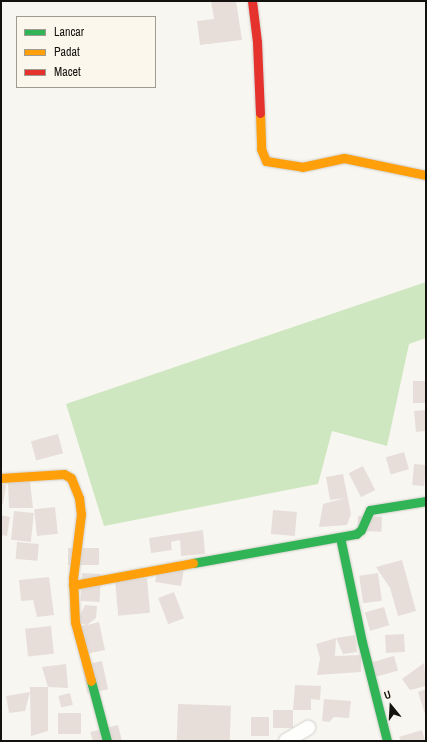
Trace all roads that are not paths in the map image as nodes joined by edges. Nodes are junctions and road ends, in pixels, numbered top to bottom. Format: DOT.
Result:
graph roads {
  1 [pos="252,1"];
  2 [pos="426,175"];
  3 [pos="1,478"];
  4 [pos="426,501"];
  5 [pos="340,537"];
  6 [pos="73,585"];
  7 [pos="308,728"];
  8 [pos="107,741"];
  9 [pos="286,741"];
  10 [pos="387,741"];
  1 -- 2 [label="street"];
  3 -- 6 [label="street"];
  4 -- 5 [label="street"];
  5 -- 6 [label="street"];
  5 -- 10 [label="street"];
  6 -- 8 [label="street"];
  7 -- 9 [label="street"];
}
